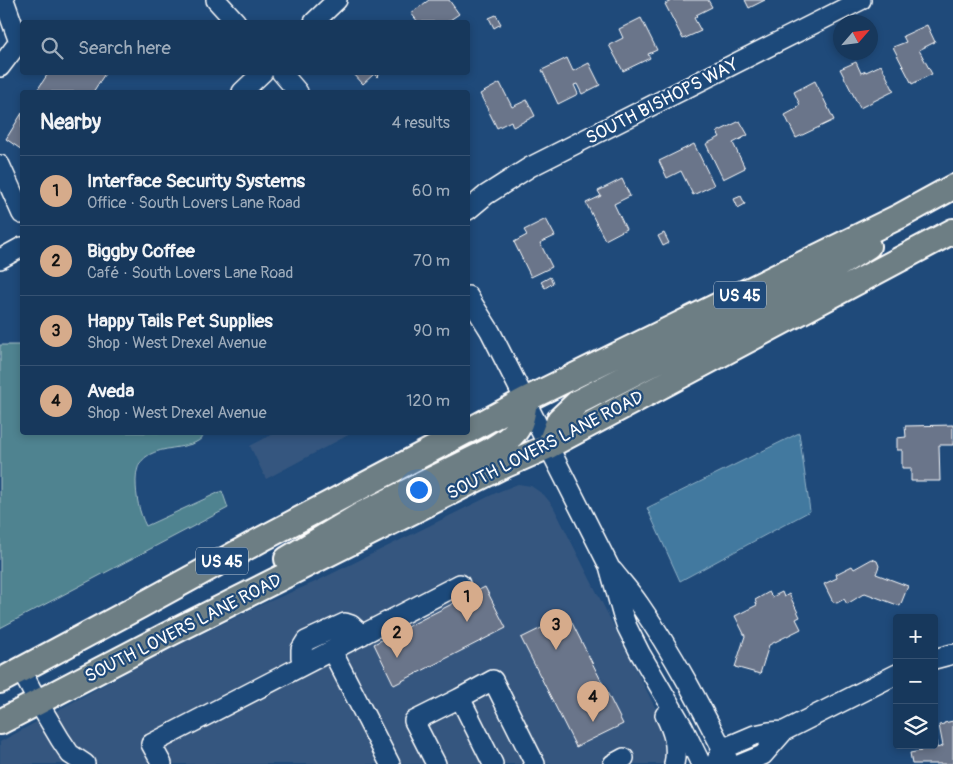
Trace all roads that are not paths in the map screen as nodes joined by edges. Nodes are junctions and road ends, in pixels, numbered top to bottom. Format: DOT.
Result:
graph roads {
  1 [pos="4,0"];
  2 [pos="216,0"];
  3 [pos="337,0"];
  4 [pos="861,0"];
  5 [pos="234,20"];
  6 [pos="316,20"];
  7 [pos="0,68"];
  8 [pos="260,75"];
  9 [pos="284,75"];
  10 [pos="244,90"];
  11 [pos="296,90"];
  12 [pos="0,165"];
  13 [pos="953,187"];
  14 [pos="7,200"];
  15 [pos="470,208"];
  16 [pos="20,212"];
  17 [pos="900,216"];
  18 [pos="953,231"];
  19 [pos="20,248"];
  20 [pos="0,259"];
  21 [pos="470,299"];
  22 [pos="525,400"];
  23 [pos="470,430"];
  24 [pos="460,435"];
  25 [pos="549,446"];
  26 [pos="609,566"];
  27 [pos="460,584"];
  28 [pos="193,622"];
  29 [pos="627,627"];
  30 [pos="362,635"];
  31 [pos="332,651"];
  32 [pos="953,654"];
  33 [pos="938,658"];
  34 [pos="304,664"];
  35 [pos="21,670"];
  36 [pos="893,676"];
  37 [pos="0,681"];
  38 [pos="460,698"];
  39 [pos="38,702"];
  40 [pos="0,722"];
  41 [pos="784,731"];
  42 [pos="717,761"];
  43 [pos="85,764"];
  44 [pos="162,764"];
  45 [pos="390,764"];
  46 [pos="436,764"];
  47 [pos="493,764"];
  48 [pos="535,764"];
  49 [pos="674,764"];
  50 [pos="741,764"];
  1 -- 7 [label="street"];
  2 -- 5 [label="street"];
  3 -- 6 [label="street"];
  4 -- 15 [label="street, SOUTH BISHOPS WAY"];
  8 -- 10 [label="street"];
  9 -- 11 [label="street"];
  12 -- 14 [label="street"];
  13 -- 17 [label="main road, US 45"];
  14 -- 16 [label="street"];
  17 -- 22 [label="main road, US 45"];
  17 -- 25 [label="main road"];
  18 -- 25 [label="main road, SOUTH LOVERS LANE ROAD / US 45"];
  19 -- 20 [label="street"];
  21 -- 22 [label="street"];
  22 -- 23 [label="main road, US 45"];
  22 -- 25 [label="street"];
  22 -- 28 [label="main road"];
  24 -- 35 [label="main road, US 45"];
  25 -- 26 [label="street"];
  25 -- 28 [label="main road, SOUTH LOVERS LANE ROAD / US 45"];
  26 -- 29 [label="street"];
  26 -- 42 [label="street"];
  27 -- 30 [label="street"];
  28 -- 39 [label="main road, SOUTH LOVERS LANE ROAD / US 45"];
  29 -- 42 [label="street"];
  29 -- 49 [label="street"];
  30 -- 31 [label="street"];
  30 -- 34 [label="street"];
  31 -- 34 [label="street"];
  31 -- 45 [label="street"];
  32 -- 33 [label="street"];
  34 -- 44 [label="street"];
  35 -- 37 [label="main road, US 45"];
  35 -- 39 [label="street"];
  36 -- 41 [label="street"];
  38 -- 46 [label="street"];
  38 -- 47 [label="street"];
  38 -- 48 [label="street"];
  39 -- 40 [label="main road, SOUTH LOVERS LANE ROAD / US 45"];
  39 -- 43 [label="street"];
  41 -- 42 [label="street"];
  41 -- 50 [label="street"];
}
